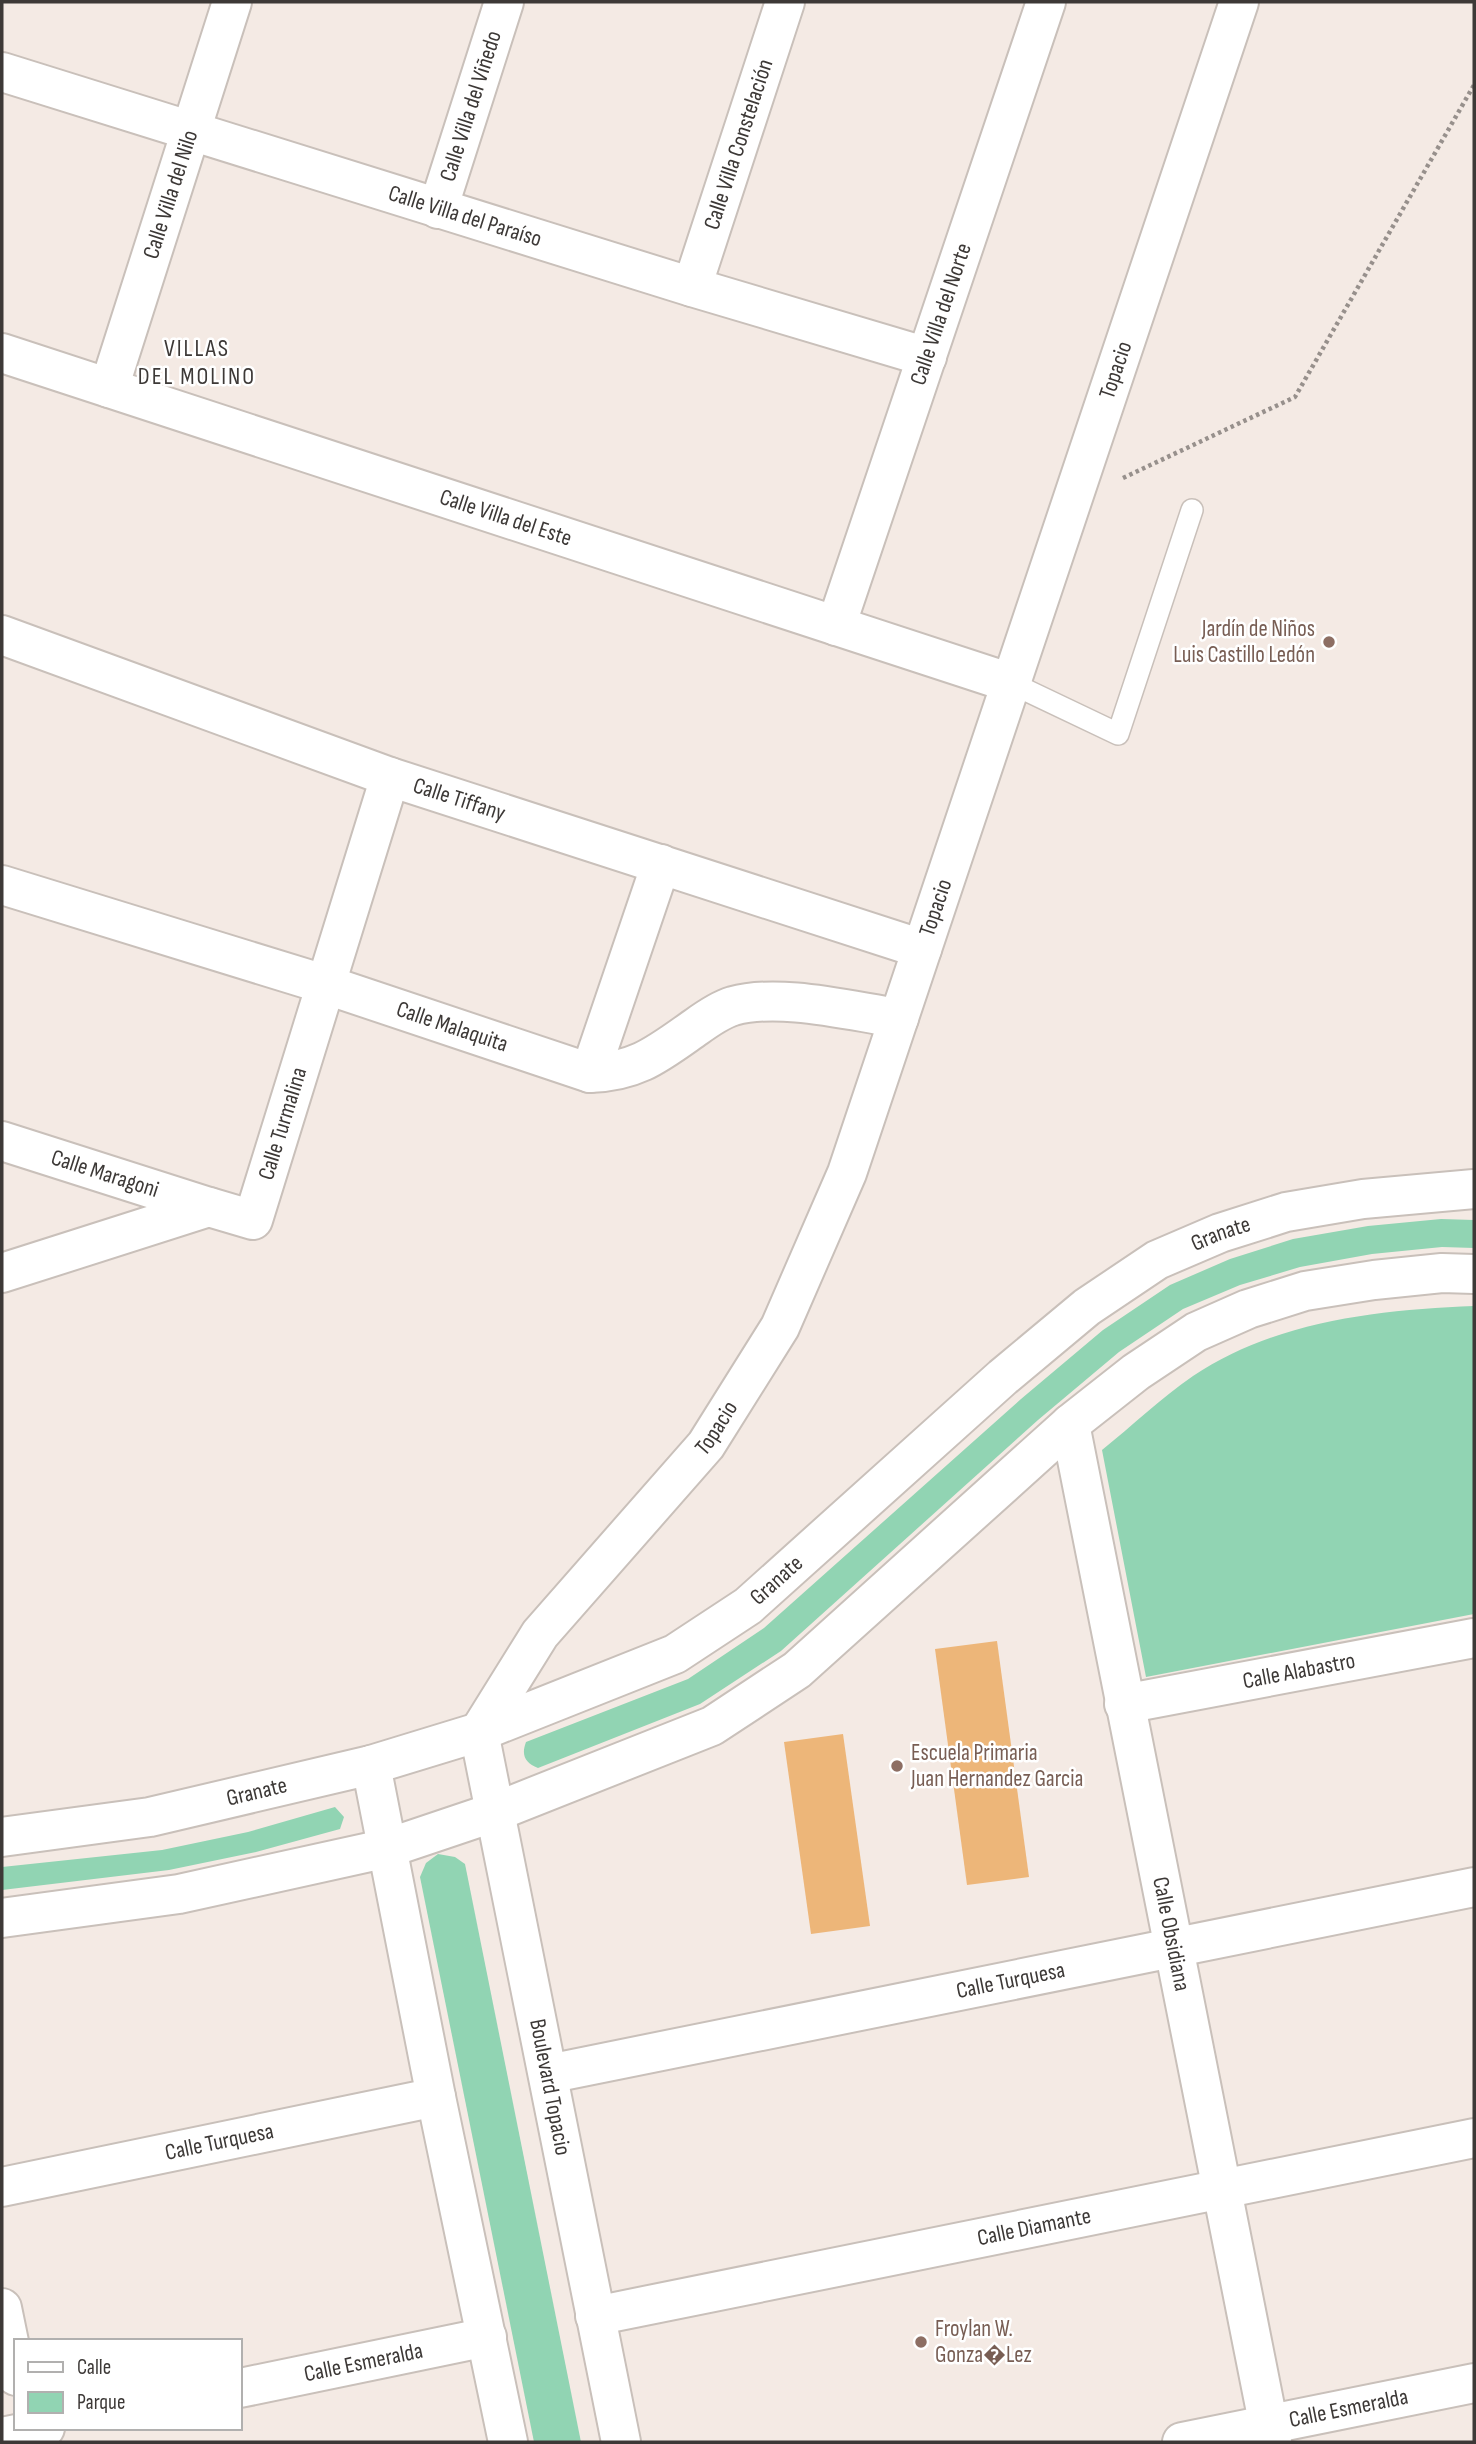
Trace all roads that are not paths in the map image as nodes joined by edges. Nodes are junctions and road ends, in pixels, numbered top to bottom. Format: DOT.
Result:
graph roads {
  1 [pos="232,2"];
  2 [pos="504,2"];
  3 [pos="785,2"];
  4 [pos="1046,2"];
  5 [pos="1239,2"];
  6 [pos="2,72"];
  7 [pos="191,132"];
  8 [pos="438,209"];
  9 [pos="692,287"];
  10 [pos="2,353"];
  11 [pos="927,357"];
  12 [pos="109,388"];
  13 [pos="1192,510"];
  14 [pos="836,626"];
  15 [pos="2,635"];
  16 [pos="1012,683"];
  17 [pos="390,777"];
  18 [pos="661,864"];
  19 [pos="2,885"];
  20 [pos="922,949"];
  21 [pos="327,985"];
  22 [pos="898,1018"];
  23 [pos="590,1073"];
  24 [pos="2,1141"];
  25 [pos="1474,1189"];
  26 [pos="209,1207"];
  27 [pos="2,1273"];
  28 [pos="1474,1274"];
  29 [pos="1070,1424"];
  30 [pos="1474,1638"];
  31 [pos="1124,1704"];
  32 [pos="479,1732"];
  33 [pos="371,1765"];
  34 [pos="495,1812"];
  35 [pos="2,1837"];
  36 [pos="388,1849"];
  37 [pos="1474,1887"];
  38 [pos="2,1917"];
  39 [pos="1173,1949"];
  40 [pos="548,2074"];
  41 [pos="436,2097"];
  42 [pos="1474,2138"];
  43 [pos="2,2187"];
  44 [pos="1221,2190"];
  45 [pos="2,2308"];
  46 [pos="595,2316"];
  47 [pos="487,2337"];
  48 [pos="14,2366"];
  49 [pos="1474,2383"];
  50 [pos="242,2388"];
  51 [pos="1270,2434"];
  52 [pos="508,2442"];
  53 [pos="621,2442"];
  54 [pos="1182,2442"];
  1 -- 7 [label="street, Calle Villa del Nilo"];
  2 -- 8 [label="street, Calle Villa del Viñedo"];
  3 -- 9 [label="street, Calle Villa Constelación"];
  4 -- 11 [label="street, Calle Villa del Norte"];
  5 -- 16 [label="street, Topacio"];
  6 -- 7 [label="street, Calle Villa del Paraíso"];
  7 -- 8 [label="street, Calle Villa del Paraíso"];
  7 -- 12 [label="street, Calle Villa del Nilo"];
  8 -- 9 [label="street, Calle Villa del Paraíso"];
  9 -- 11 [label="street, Calle Villa del Paraíso"];
  10 -- 12 [label="street, Calle Villa del Este"];
  11 -- 14 [label="street, Calle Villa del Norte"];
  12 -- 14 [label="street, Calle Villa del Este"];
  13 -- 16 [label="lane"];
  14 -- 16 [label="street, Calle Villa del Este"];
  15 -- 17 [label="street, Calle Tiffany"];
  16 -- 20 [label="street, Topacio"];
  17 -- 18 [label="street, Calle Tiffany"];
  17 -- 21 [label="street, Calle Turmalina"];
  18 -- 20 [label="street, Calle Tiffany"];
  18 -- 23 [label="street"];
  19 -- 21 [label="street, Calle Malaquita"];
  20 -- 22 [label="street, Topacio"];
  21 -- 23 [label="street, Calle Malaquita"];
  21 -- 26 [label="street, Calle Turmalina"];
  22 -- 23 [label="street, Calle Malaquita"];
  22 -- 32 [label="street, Topacio"];
  24 -- 26 [label="street, Calle Maragoni"];
  25 -- 32 [label="street, Granate"];
  26 -- 27 [label="street"];
  28 -- 29 [label="street"];
  29 -- 31 [label="street, Calle Obsidiana"];
  29 -- 34 [label="street"];
  30 -- 31 [label="street, Calle Alabastro"];
  31 -- 39 [label="street, Calle Obsidiana"];
  32 -- 33 [label="street, Granate"];
  32 -- 34 [label="street, Boulevard Topacio"];
  33 -- 35 [label="street, Granate"];
  33 -- 36 [label="street"];
  34 -- 36 [label="street"];
  34 -- 40 [label="street, Boulevard Topacio"];
  36 -- 38 [label="street"];
  36 -- 41 [label="street"];
  37 -- 39 [label="street, Calle Turquesa"];
  39 -- 40 [label="street, Calle Turquesa"];
  39 -- 44 [label="street, Calle Obsidiana"];
  40 -- 46 [label="street, Boulevard Topacio"];
  41 -- 43 [label="street, Calle Turquesa"];
  41 -- 47 [label="street"];
  42 -- 44 [label="street, Calle Diamante"];
  44 -- 46 [label="street, Calle Diamante"];
  44 -- 51 [label="street, Calle Obsidiana"];
  45 -- 48 [label="street"];
  46 -- 53 [label="street, Boulevard Topacio"];
  47 -- 50 [label="street, Calle Esmeralda"];
  47 -- 52 [label="street"];
  49 -- 51 [label="street, Calle Esmeralda"];
  51 -- 54 [label="street, Calle Esmeralda"];
}
